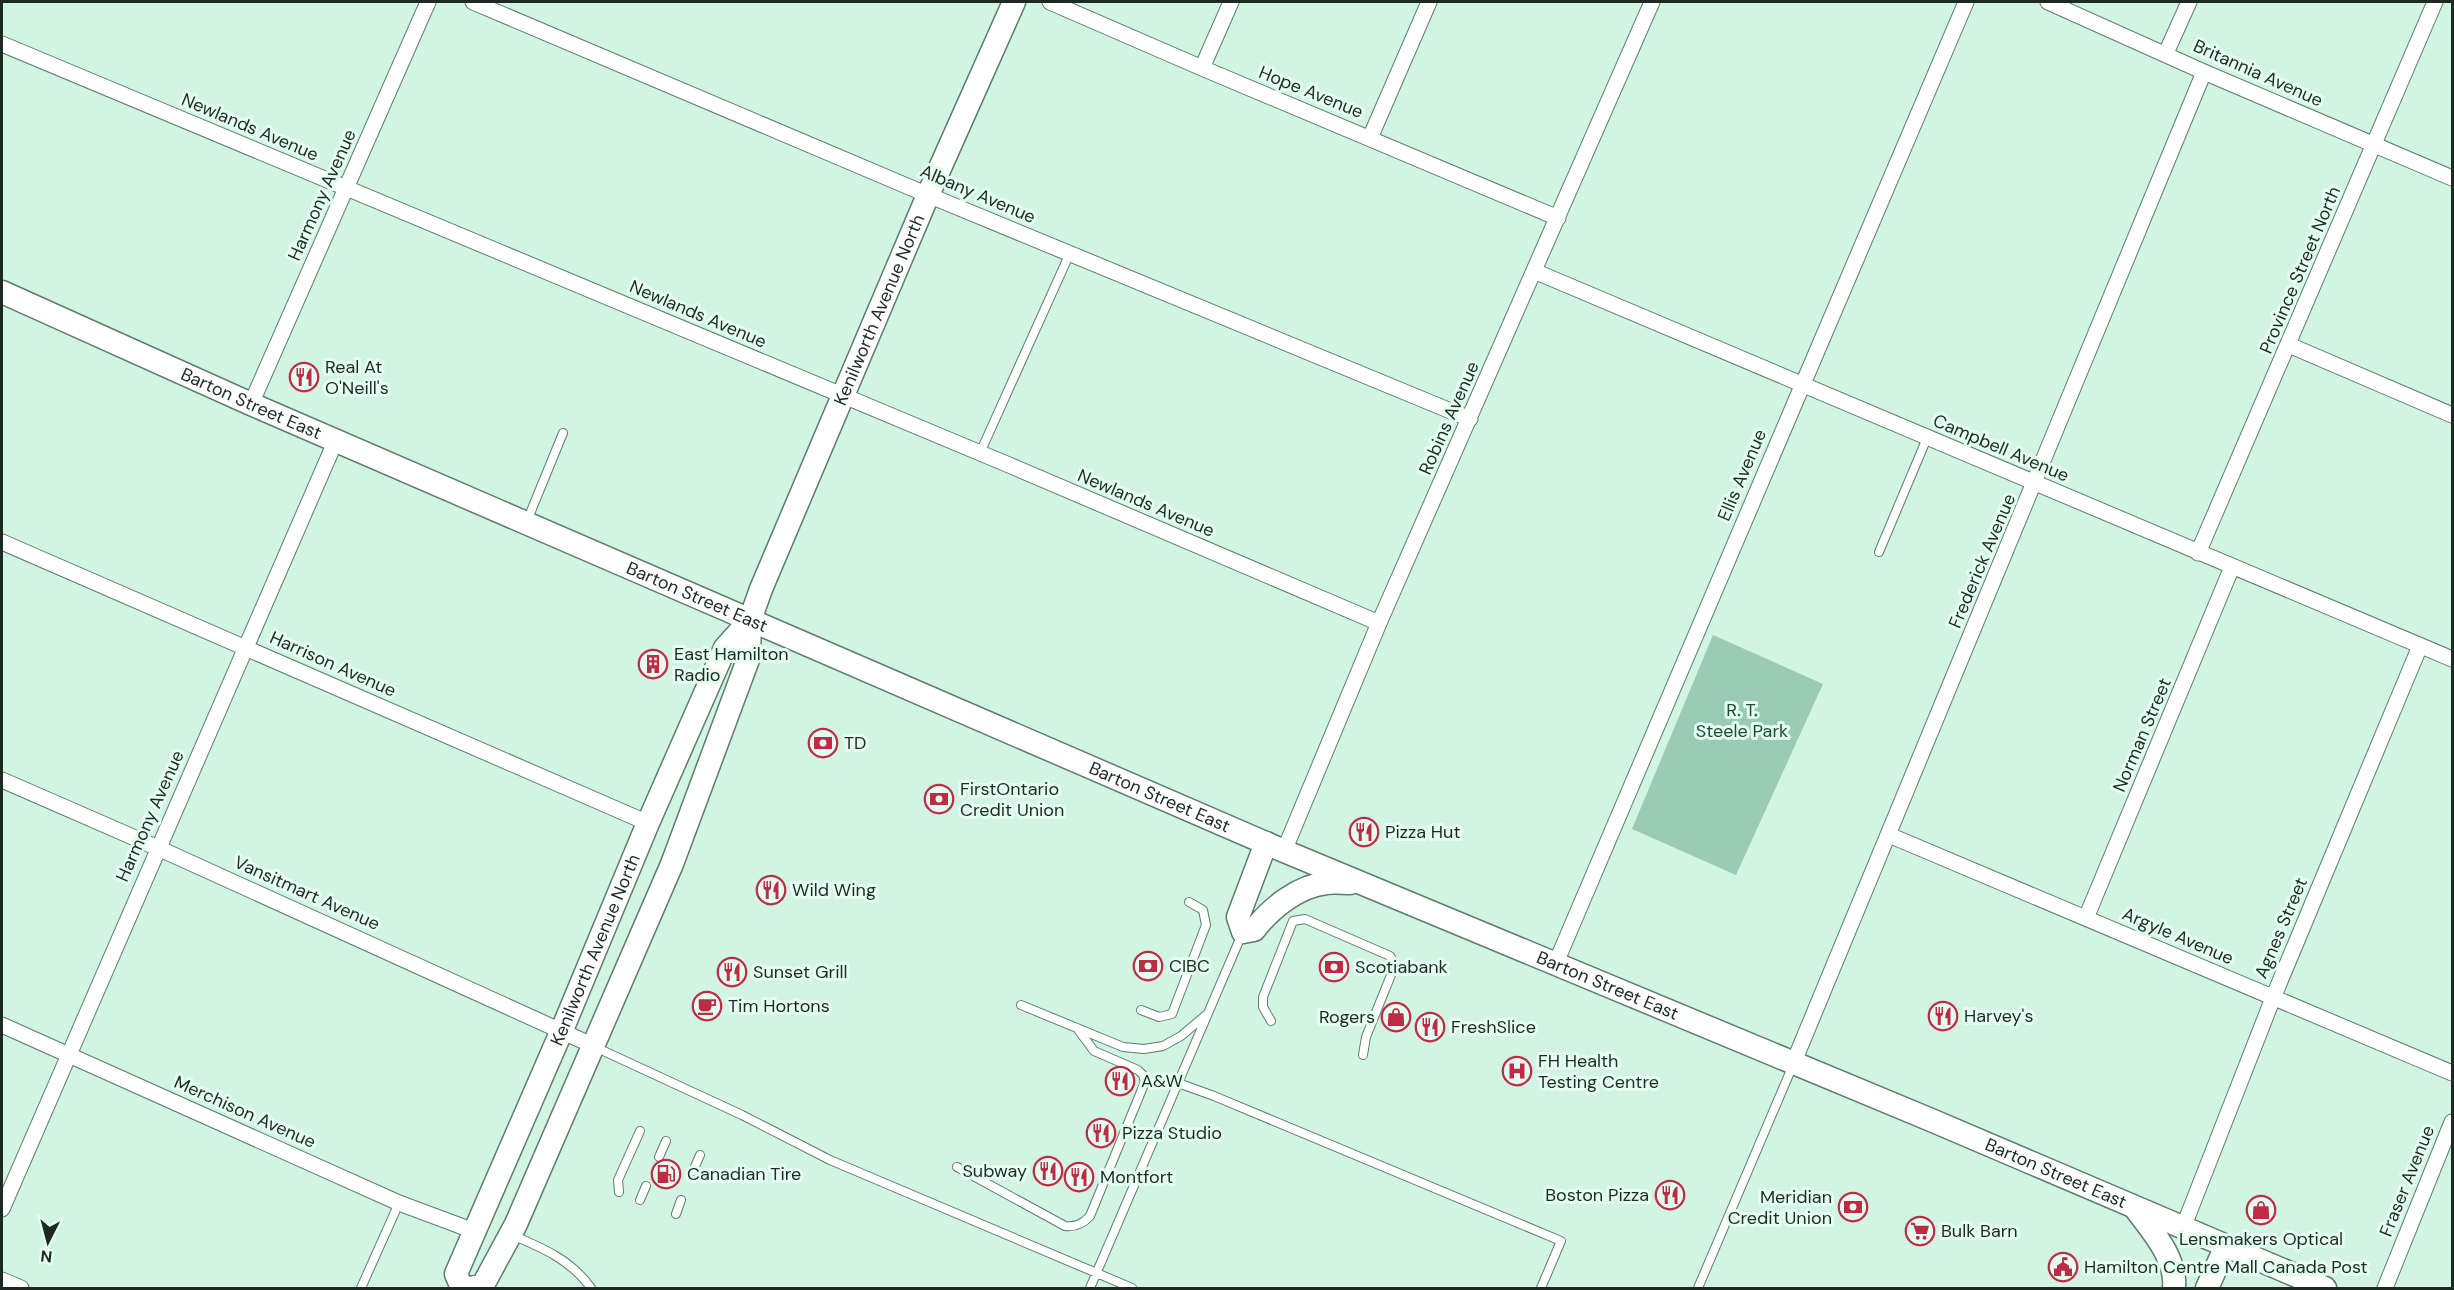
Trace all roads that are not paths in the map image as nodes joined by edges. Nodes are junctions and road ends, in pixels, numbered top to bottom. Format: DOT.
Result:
graph roads {
  1 [pos="428,2"];
  2 [pos="473,2"];
  3 [pos="1014,2"];
  4 [pos="1050,2"];
  5 [pos="1231,2"];
  6 [pos="1430,2"];
  7 [pos="1652,2"];
  8 [pos="1966,2"];
  9 [pos="2048,2"];
  10 [pos="2189,2"];
  11 [pos="2435,2"];
  12 [pos="2,44"];
  13 [pos="2166,53"];
  14 [pos="1202,68"];
  15 [pos="2204,72"];
  16 [pos="1370,138"];
  17 [pos="2374,145"];
  18 [pos="2452,178"];
  19 [pos="346,189"];
  20 [pos="928,195"];
  21 [pos="1558,218"];
  22 [pos="1070,254"];
  23 [pos="1534,271"];
  24 [pos="2,292"];
  25 [pos="2289,345"];
  26 [pos="1802,384"];
  27 [pos="844,396"];
  28 [pos="251,404"];
  29 [pos="2452,415"];
  30 [pos="1470,419"];
  31 [pos="563,433"];
  32 [pos="1927,438"];
  33 [pos="336,440"];
  34 [pos="980,453"];
  35 [pos="2035,484"];
  36 [pos="526,523"];
  37 [pos="2,542"];
  38 [pos="1879,552"];
  39 [pos="2198,553"];
  40 [pos="2232,567"];
  41 [pos="750,620"];
  42 [pos="1379,623"];
  43 [pos="2420,645"];
  44 [pos="245,647"];
  45 [pos="2452,659"];
  46 [pos="2,780"];
  47 [pos="648,823"];
  48 [pos="1889,835"];
  49 [pos="158,848"];
  50 [pos="1275,848"];
  51 [pos="1361,883"];
  52 [pos="1189,902"];
  53 [pos="2086,918"];
  54 [pos="1243,932"];
  55 [pos="1556,964"];
  56 [pos="2273,998"];
  57 [pos="1021,1005"];
  58 [pos="1141,1010"];
  59 [pos="1208,1014"];
  60 [pos="1271,1022"];
  61 [pos="2,1025"];
  62 [pos="1077,1028"];
  63 [pos="562,1030"];
  64 [pos="594,1046"];
  65 [pos="69,1053"];
  66 [pos="1363,1055"];
  67 [pos="1793,1064"];
  68 [pos="2452,1073"];
  69 [pos="1178,1083"];
  70 [pos="2452,1122"];
  71 [pos="640,1131"];
  72 [pos="666,1141"];
  73 [pos="700,1155"];
  74 [pos="659,1157"];
  75 [pos="957,1167"];
  76 [pos="693,1171"];
  77 [pos="646,1186"];
  78 [pos="619,1192"];
  79 [pos="640,1200"];
  80 [pos="681,1200"];
  81 [pos="399,1203"];
  82 [pos="2135,1208"];
  83 [pos="2,1209"];
  84 [pos="676,1214"];
  85 [pos="2183,1228"];
  86 [pos="474,1231"];
  87 [pos="510,1235"];
  88 [pos="2226,1246"];
  89 [pos="1096,1274"];
  90 [pos="2,1280"];
  91 [pos="21,1288"];
  92 [pos="361,1288"];
  93 [pos="462,1288"];
  94 [pos="471,1288"];
  95 [pos="591,1288"];
  96 [pos="1090,1288"];
  97 [pos="1132,1288"];
  98 [pos="1541,1288"];
  99 [pos="1698,1288"];
  100 [pos="2174,1288"];
  101 [pos="2207,1288"];
  102 [pos="2325,1288"];
  103 [pos="2385,1288"];
  1 -- 19 [label="street, Harmony Avenue"];
  2 -- 20 [label="street, Albany Avenue"];
  3 -- 20 [label="main road, Kenilworth Avenue North"];
  4 -- 14 [label="street, Hope Avenue"];
  5 -- 14 [label="street"];
  6 -- 16 [label="street"];
  7 -- 21 [label="street, Robins Avenue"];
  8 -- 26 [label="street, Ellis Avenue"];
  9 -- 13 [label="street, Britannia Avenue"];
  10 -- 13 [label="street"];
  11 -- 17 [label="street, Province Street North"];
  12 -- 19 [label="street, Newlands Avenue"];
  13 -- 15 [label="street, Britannia Avenue"];
  14 -- 16 [label="street, Hope Avenue"];
  15 -- 17 [label="street, Britannia Avenue"];
  15 -- 35 [label="street, Frederick Avenue"];
  16 -- 21 [label="street, Hope Avenue"];
  17 -- 18 [label="street, Britannia Avenue"];
  17 -- 25 [label="street, Province Street North"];
  19 -- 27 [label="street, Newlands Avenue"];
  19 -- 28 [label="street, Harmony Avenue"];
  20 -- 22 [label="street, Albany Avenue"];
  20 -- 27 [label="main road, Kenilworth Avenue North"];
  21 -- 23 [label="street, Robins Avenue"];
  22 -- 30 [label="street, Albany Avenue"];
  22 -- 34 [label="lane"];
  23 -- 26 [label="street, Campbell Avenue"];
  23 -- 30 [label="street, Robins Avenue"];
  24 -- 28 [label="main road, Barton Street East"];
  25 -- 29 [label="street"];
  25 -- 39 [label="street, Province Street North"];
  26 -- 32 [label="street, Campbell Avenue"];
  26 -- 55 [label="street, Ellis Avenue"];
  27 -- 34 [label="street, Newlands Avenue"];
  27 -- 41 [label="main road, Kenilworth Avenue North"];
  28 -- 33 [label="main road, Barton Street East"];
  30 -- 42 [label="street, Robins Avenue"];
  31 -- 36 [label="lane"];
  32 -- 35 [label="street, Campbell Avenue"];
  32 -- 38 [label="lane"];
  33 -- 36 [label="main road, Barton Street East"];
  33 -- 44 [label="street, Harmony Avenue"];
  34 -- 42 [label="street, Newlands Avenue"];
  35 -- 39 [label="street, Campbell Avenue"];
  35 -- 48 [label="street, Frederick Avenue"];
  36 -- 41 [label="main road, Barton Street East"];
  37 -- 44 [label="street, Harrison Avenue"];
  39 -- 40 [label="street, Campbell Avenue"];
  40 -- 43 [label="street, Campbell Avenue"];
  40 -- 53 [label="street, Norman Street"];
  41 -- 47 [label="main road, Kenilworth Avenue North"];
  41 -- 50 [label="main road, Barton Street East"];
  41 -- 64 [label="main road, Kenilworth Avenue North"];
  42 -- 50 [label="street, Robins Avenue"];
  43 -- 45 [label="street, Campbell Avenue"];
  43 -- 56 [label="street, Agnes Street"];
  44 -- 47 [label="street, Harrison Avenue"];
  44 -- 49 [label="street, Harmony Avenue"];
  46 -- 49 [label="street, Vansitmart Avenue"];
  47 -- 63 [label="main road, Kenilworth Avenue North"];
  48 -- 53 [label="street, Argyle Avenue"];
  48 -- 67 [label="street, Frederick Avenue"];
  49 -- 63 [label="street, Vansitmart Avenue"];
  49 -- 65 [label="street, Harmony Avenue"];
  50 -- 51 [label="main road, Barton Street East"];
  50 -- 54 [label="main road"];
  51 -- 54 [label="main road"];
  51 -- 55 [label="main road, Barton Street East"];
  52 -- 58 [label="lane"];
  53 -- 56 [label="street, Argyle Avenue"];
  54 -- 59 [label="lane"];
  55 -- 67 [label="main road, Barton Street East"];
  56 -- 68 [label="street, Argyle Avenue"];
  56 -- 85 [label="street, Agnes Street"];
  57 -- 62 [label="lane"];
  59 -- 62 [label="lane"];
  59 -- 69 [label="lane"];
  60 -- 66 [label="lane"];
  61 -- 65 [label="street, Merchison Avenue"];
  62 -- 75 [label="lane"];
  63 -- 64 [label="street, Vansitmart Avenue"];
  63 -- 86 [label="main road, Kenilworth Avenue North"];
  64 -- 87 [label="main road, Kenilworth Avenue North"];
  64 -- 89 [label="lane"];
  65 -- 81 [label="street, Merchison Avenue"];
  65 -- 83 [label="street, Harmony Avenue"];
  67 -- 82 [label="main road, Barton Street East"];
  67 -- 99 [label="lane"];
  69 -- 89 [label="lane"];
  69 -- 98 [label="lane"];
  70 -- 103 [label="street, Fraser Avenue"];
  71 -- 78 [label="lane"];
  72 -- 74 [label="lane"];
  73 -- 76 [label="lane"];
  77 -- 79 [label="lane"];
  80 -- 84 [label="lane"];
  81 -- 86 [label="street, Merchison Avenue"];
  81 -- 92 [label="lane"];
  82 -- 85 [label="main road, Barton Street East"];
  82 -- 100 [label="main road"];
  85 -- 88 [label="main road, Barton Street East"];
  86 -- 93 [label="main road, Kenilworth Avenue North"];
  87 -- 94 [label="main road, Kenilworth Avenue North"];
  87 -- 95 [label="lane"];
  88 -- 101 [label="main road"];
  88 -- 102 [label="main road, Barton Street East"];
  89 -- 96 [label="lane"];
  89 -- 97 [label="lane"];
  90 -- 91 [label="street"];
}
